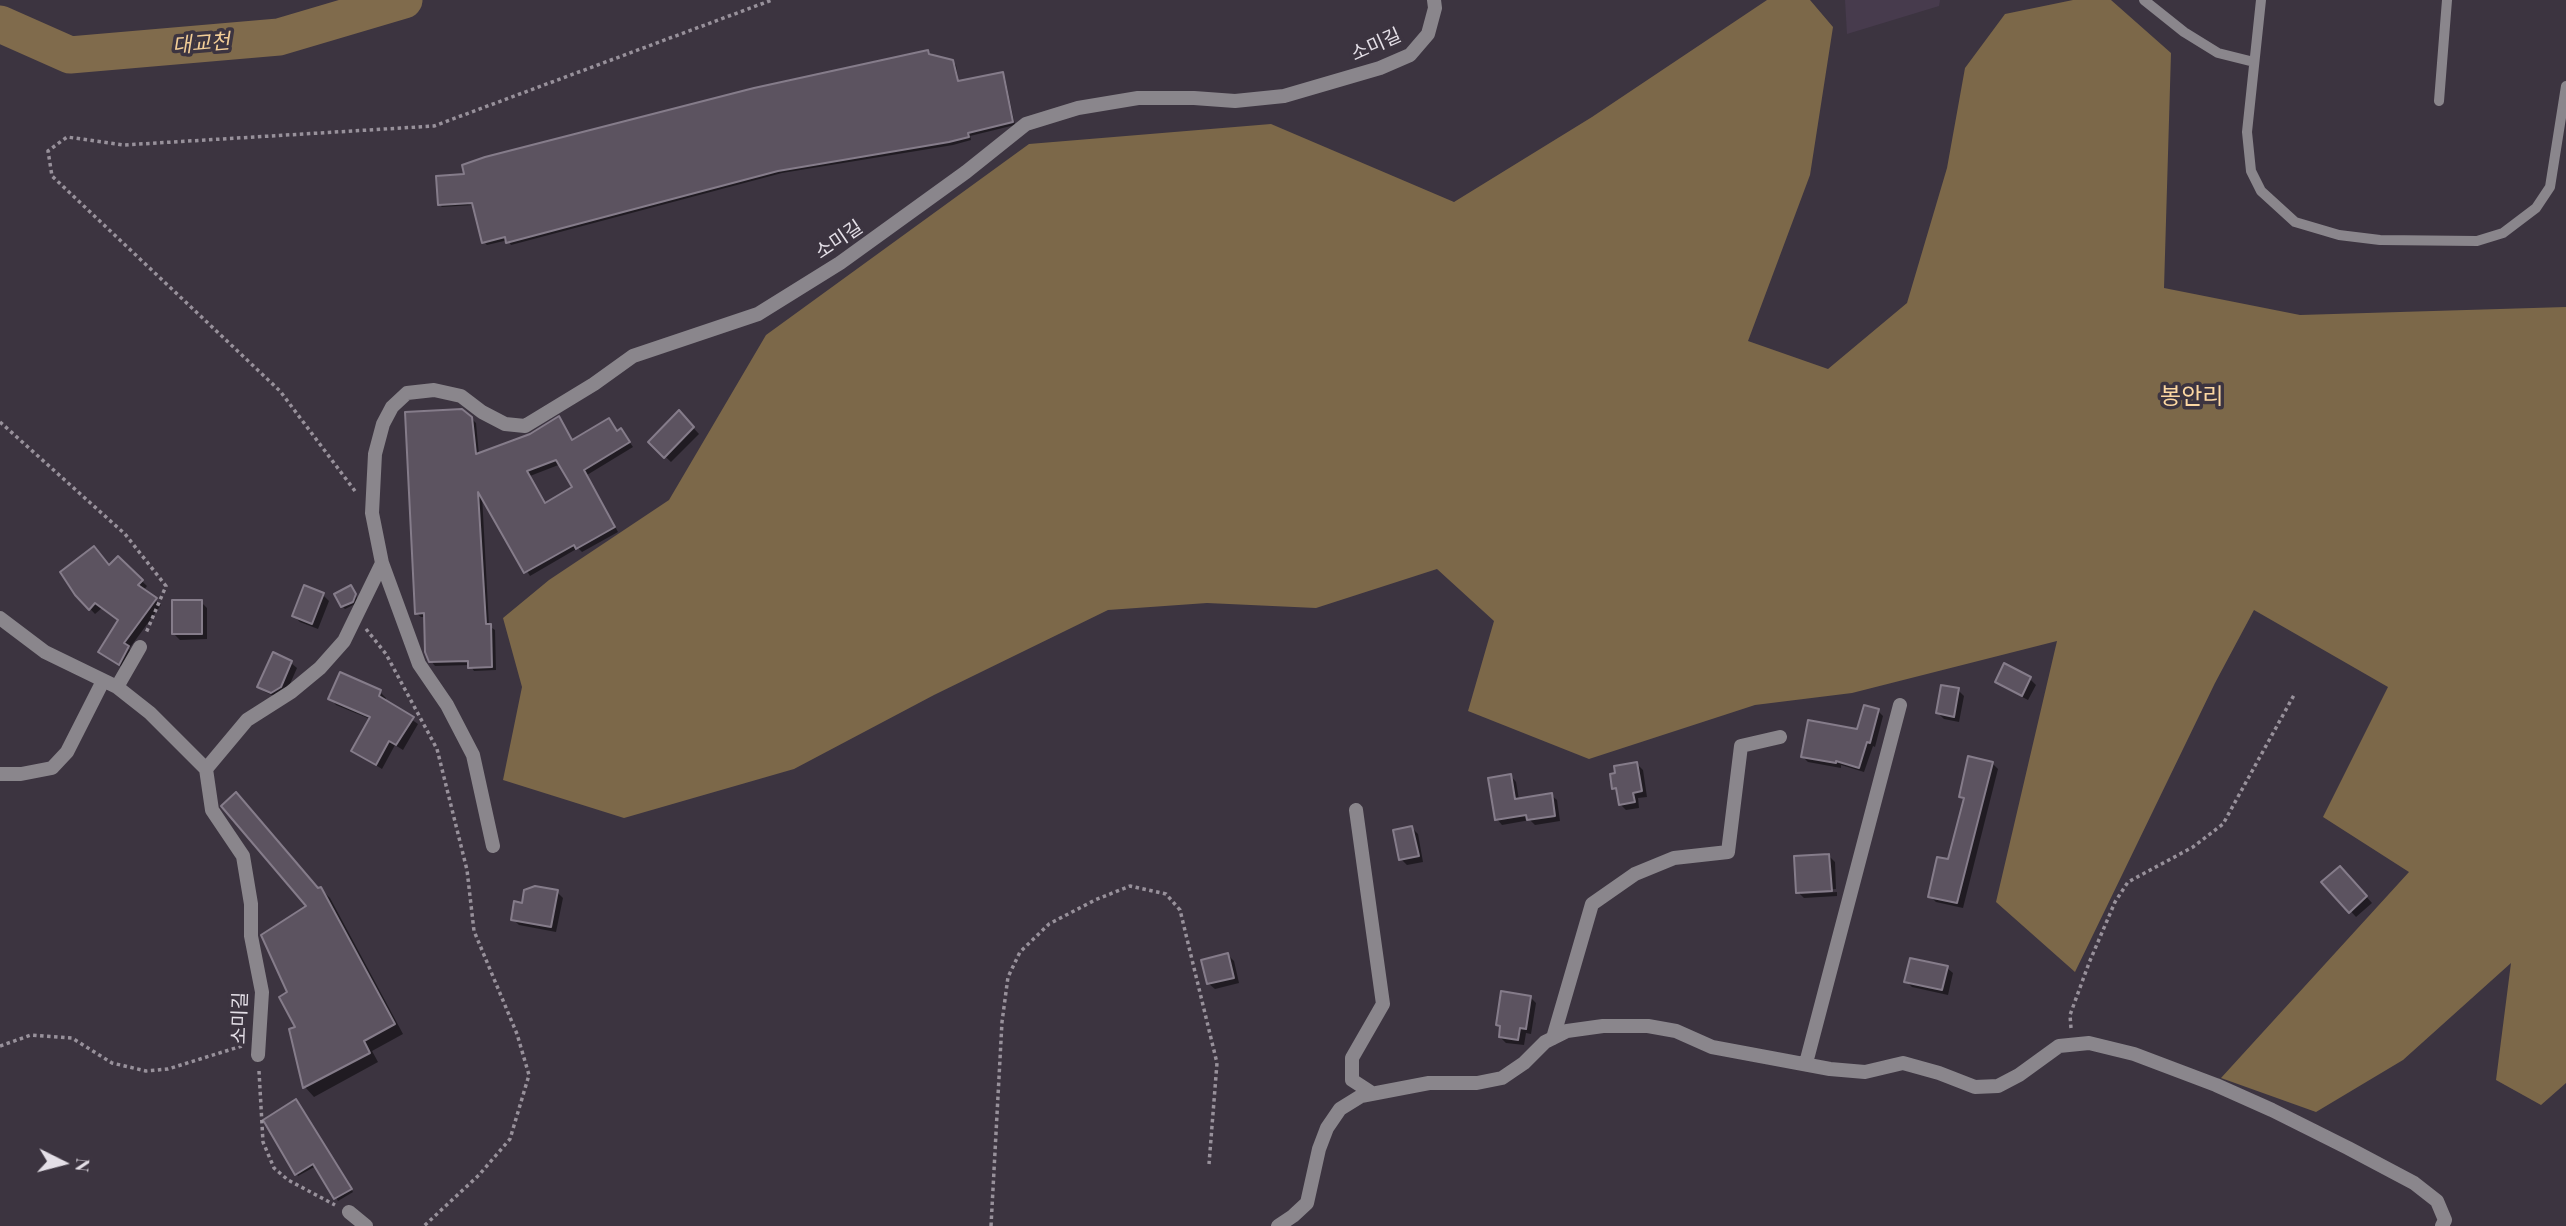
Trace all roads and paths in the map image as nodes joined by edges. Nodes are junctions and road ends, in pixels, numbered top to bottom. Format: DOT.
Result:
graph roads {
  1 [pos="772,0"];
  2 [pos="1434,0"];
  3 [pos="2144,0"];
  4 [pos="2261,0"];
  5 [pos="2447,0"];
  6 [pos="2254,62"];
  7 [pos="2566,86"];
  8 [pos="2439,101"];
  9 [pos="0,422"];
  10 [pos="372,513"];
  11 [pos="382,563"];
  12 [pos="356,617"];
  13 [pos="0,618"];
  14 [pos="140,647"];
  15 [pos="103,681"];
  16 [pos="117,687"];
  17 [pos="2294,695"];
  18 [pos="1900,705"];
  19 [pos="1780,737"];
  20 [pos="206,769"];
  21 [pos="0,774"];
  22 [pos="1356,810"];
  23 [pos="494,846"];
  24 [pos="1553,1038"];
  25 [pos="2071,1044"];
  26 [pos="0,1046"];
  27 [pos="258,1048"];
  28 [pos="1806,1063"];
  29 [pos="1372,1093"];
  30 [pos="1209,1164"];
  31 [pos="349,1212"];
  32 [pos="366,1226"];
  33 [pos="424,1226"];
  34 [pos="991,1226"];
  35 [pos="1278,1226"];
  36 [pos="2442,1226"];
  1 -- 10 [label="path"];
  2 -- 10 [label="street, 소미길"];
  3 -- 6 [label="lane"];
  4 -- 6 [label="lane"];
  5 -- 8 [label="lane"];
  6 -- 7 [label="lane"];
  9 -- 14 [label="path"];
  10 -- 11 [label="street, 소미길"];
  11 -- 12 [label="street"];
  11 -- 23 [label="street, 소미길"];
  12 -- 20 [label="street"];
  12 -- 33 [label="path"];
  13 -- 15 [label="street"];
  14 -- 16 [label="street"];
  15 -- 16 [label="street"];
  15 -- 21 [label="street"];
  16 -- 20 [label="street"];
  17 -- 25 [label="path"];
  18 -- 28 [label="street"];
  19 -- 24 [label="street"];
  20 -- 27 [label="street, 소미길"];
  22 -- 29 [label="street"];
  24 -- 28 [label="street"];
  24 -- 29 [label="street"];
  25 -- 28 [label="street"];
  25 -- 36 [label="street"];
  26 -- 27 [label="path"];
  27 -- 31 [label="path, 소미길"];
  29 -- 35 [label="street"];
  30 -- 34 [label="path"];
  31 -- 32 [label="street"];
}
